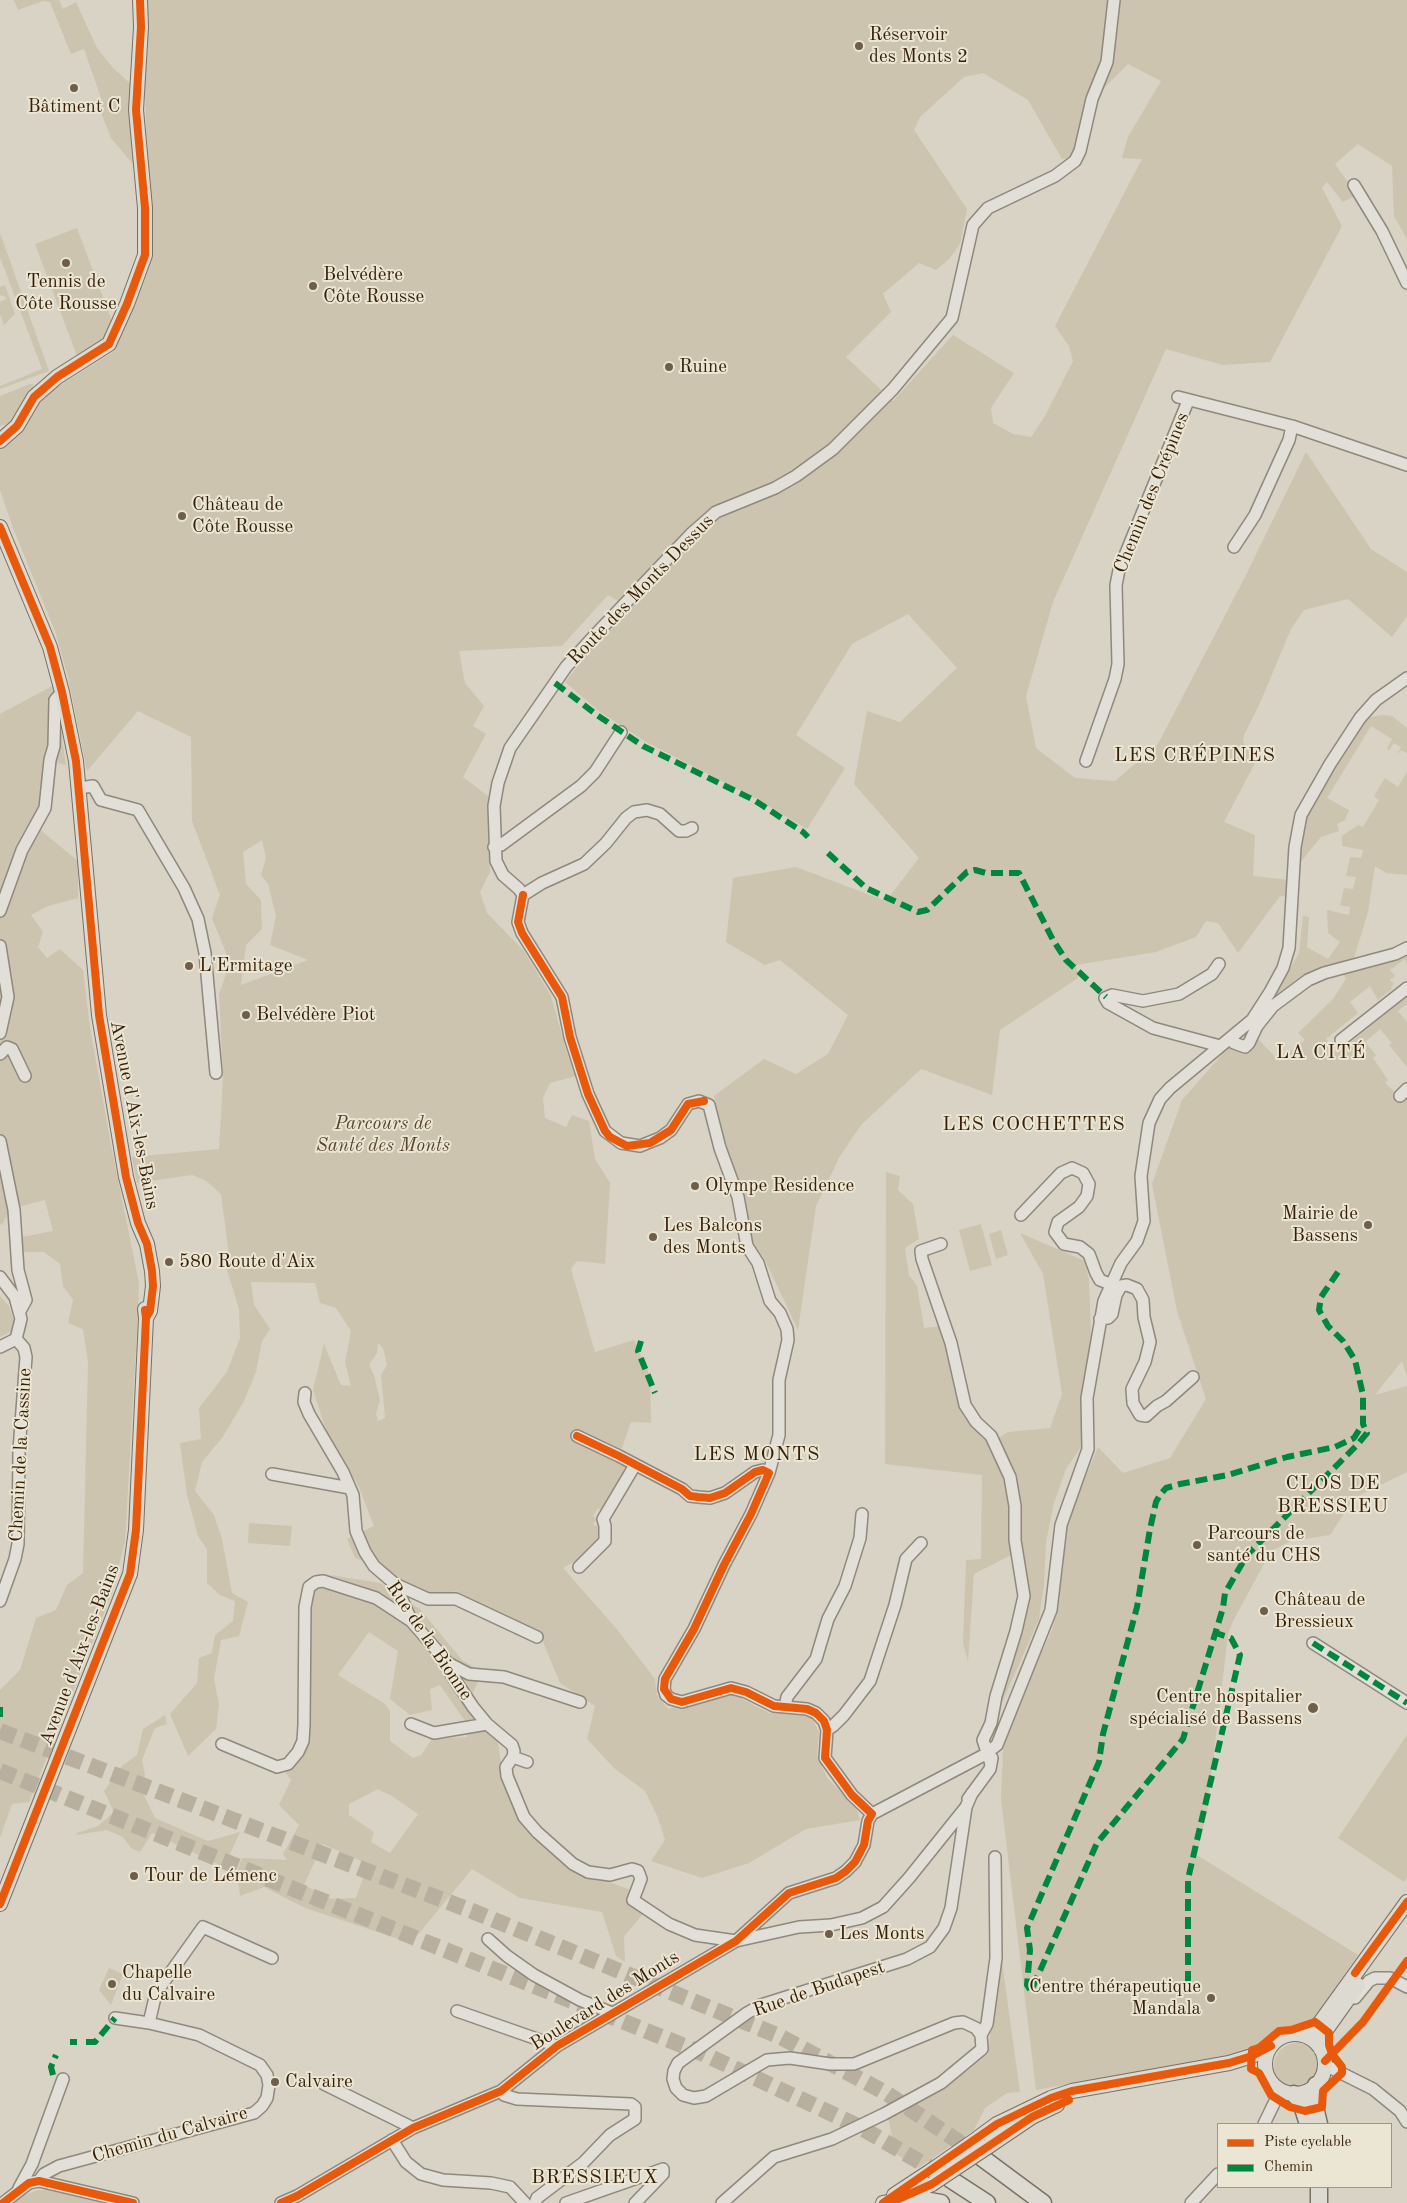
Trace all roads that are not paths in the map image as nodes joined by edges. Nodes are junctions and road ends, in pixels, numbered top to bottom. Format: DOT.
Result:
graph roads {
  1 [pos="140,0"];
  2 [pos="1114,0"];
  3 [pos="1354,185"];
  4 [pos="1407,283"];
  5 [pos="1292,426"];
  6 [pos="0,441"];
  7 [pos="1407,465"];
  8 [pos="0,527"];
  9 [pos="1234,548"];
  10 [pos="1407,678"];
  11 [pos="62,692"];
  12 [pos="621,732"];
  13 [pos="1086,761"];
  14 [pos="79,788"];
  15 [pos="692,828"];
  16 [pos="494,847"];
  17 [pos="523,895"];
  18 [pos="0,910"];
  19 [pos="0,946"];
  20 [pos="1407,948"];
  21 [pos="1219,964"];
  22 [pos="1407,988"];
  23 [pos="0,1033"];
  24 [pos="13,1036"];
  25 [pos="1233,1038"];
  26 [pos="1341,1040"];
  27 [pos="1220,1046"];
  28 [pos="4,1050"];
  29 [pos="216,1072"];
  30 [pos="25,1076"];
  31 [pos="0,1141"];
  32 [pos="1021,1215"];
  33 [pos="941,1244"];
  34 [pos="0,1277"];
  35 [pos="1110,1284"];
  36 [pos="20,1310"];
  37 [pos="1100,1319"];
  38 [pos="14,1340"];
  39 [pos="0,1347"];
  40 [pos="1193,1377"];
  41 [pos="305,1392"];
  42 [pos="576,1436"];
  43 [pos="635,1465"];
  44 [pos="769,1473"];
  45 [pos="272,1474"];
  46 [pos="350,1488"];
  47 [pos="862,1514"];
  48 [pos="921,1543"];
  49 [pos="579,1567"];
  50 [pos="395,1584"];
  51 [pos="0,1601"];
  52 [pos="412,1622"];
  53 [pos="537,1637"];
  54 [pos="1312,1643"];
  55 [pos="448,1663"];
  56 [pos="580,1702"];
  57 [pos="1407,1703"];
  58 [pos="784,1708"];
  59 [pos="411,1724"];
  60 [pos="487,1724"];
  61 [pos="827,1730"];
  62 [pos="222,1744"];
  63 [pos="988,1756"];
  64 [pos="513,1757"];
  65 [pos="527,1762"];
  66 [pos="872,1814"];
  67 [pos="964,1814"];
  68 [pos="995,1857"];
  69 [pos="1407,1902"];
  70 [pos="0,1904"];
  71 [pos="1407,1918"];
  72 [pos="488,1939"];
  73 [pos="736,1941"];
  74 [pos="272,1958"];
  75 [pos="1407,1987"];
  76 [pos="457,2010"];
  77 [pos="612,2013"];
  78 [pos="1336,2017"];
  79 [pos="115,2018"];
  80 [pos="149,2023"];
  81 [pos="981,2035"];
  82 [pos="1304,2036"];
  83 [pos="556,2046"];
  84 [pos="1270,2046"];
  85 [pos="1318,2046"];
  86 [pos="1229,2064"];
  87 [pos="1264,2067"];
  88 [pos="1322,2074"];
  89 [pos="63,2078"];
  90 [pos="324,2084"];
  91 [pos="501,2091"];
  92 [pos="1287,2093"];
  93 [pos="1407,2122"];
  94 [pos="1265,2123"];
  95 [pos="1308,2123"];
  96 [pos="1318,2123"];
  97 [pos="412,2128"];
  98 [pos="392,2140"];
  99 [pos="983,2147"];
  100 [pos="1217,2175"];
  101 [pos="928,2177"];
  102 [pos="950,2179"];
  103 [pos="39,2181"];
  104 [pos="1310,2188"];
  105 [pos="1319,2188"];
  106 [pos="17,2191"];
  107 [pos="888,2202"];
  108 [pos="3,2203"];
  109 [pos="133,2203"];
  110 [pos="281,2203"];
  111 [pos="525,2203"];
  112 [pos="535,2203"];
  113 [pos="566,2203"];
  114 [pos="635,2203"];
  115 [pos="722,2203"];
  116 [pos="941,2203"];
  117 [pos="946,2203"];
  118 [pos="986,2203"];
  119 [pos="1043,2203"];
  120 [pos="1191,2203"];
  121 [pos="1310,2203"];
  122 [pos="1319,2203"];
  1 -- 6 [label="main road"];
  2 -- 16 [label="street, Route des Monts Dessus"];
  3 -- 4 [label="street"];
  5 -- 7 [label="street"];
  5 -- 9 [label="street"];
  5 -- 13 [label="street, Chemin des Crépines"];
  8 -- 11 [label="main road, Avenue d'Aix-les-Bains"];
  10 -- 25 [label="street"];
  11 -- 14 [label="main road, Avenue d'Aix-les-Bains"];
  11 -- 18 [label="street"];
  12 -- 16 [label="street"];
  14 -- 29 [label="street"];
  14 -- 70 [label="main road, Avenue d'Aix-les-Bains"];
  15 -- 17 [label="street"];
  16 -- 17 [label="street, Route des Monts Dessus"];
  17 -- 44 [label="street"];
  19 -- 23 [label="street"];
  20 -- 25 [label="street"];
  21 -- 27 [label="street"];
  22 -- 26 [label="street"];
  24 -- 28 [label="street"];
  25 -- 27 [label="street"];
  27 -- 35 [label="street"];
  28 -- 30 [label="street"];
  31 -- 36 [label="street"];
  32 -- 35 [label="street"];
  33 -- 63 [label="street"];
  34 -- 36 [label="street"];
  35 -- 37 [label="street"];
  36 -- 38 [label="street"];
  37 -- 40 [label="street"];
  37 -- 63 [label="street"];
  38 -- 39 [label="street"];
  38 -- 51 [label="street, Chemin de la Cassine"];
  41 -- 46 [label="street, Rue de la Bionne"];
  42 -- 43 [label="street"];
  43 -- 44 [label="street"];
  43 -- 49 [label="street"];
  44 -- 58 [label="street"];
  45 -- 46 [label="street"];
  46 -- 50 [label="street, Rue de la Bionne"];
  47 -- 58 [label="street"];
  48 -- 61 [label="street"];
  50 -- 52 [label="street, Rue de la Bionne"];
  50 -- 53 [label="street"];
  52 -- 55 [label="street, Rue de la Bionne"];
  52 -- 62 [label="street"];
  54 -- 57 [label="street"];
  55 -- 56 [label="street"];
  55 -- 60 [label="street, Rue de la Bionne"];
  58 -- 61 [label="street"];
  59 -- 60 [label="street"];
  60 -- 64 [label="street, Rue de la Bionne"];
  61 -- 66 [label="street"];
  63 -- 66 [label="street"];
  63 -- 67 [label="street"];
  64 -- 65 [label="street"];
  64 -- 73 [label="street"];
  66 -- 73 [label="street"];
  67 -- 73 [label="street"];
  67 -- 81 [label="street, Rue de Budapest"];
  68 -- 81 [label="street"];
  69 -- 82 [label="main road"];
  71 -- 78 [label="main road"];
  72 -- 77 [label="street"];
  73 -- 77 [label="street, Boulevard des Monts"];
  74 -- 80 [label="street"];
  75 -- 78 [label="street"];
  76 -- 83 [label="street"];
  77 -- 83 [label="street, Boulevard des Monts"];
  78 -- 85 [label="main road"];
  79 -- 80 [label="street, Chemin du Calvaire"];
  80 -- 103 [label="street, Chemin du Calvaire"];
  81 -- 115 [label="street"];
  82 -- 84 [label="main road"];
  82 -- 85 [label="main road"];
  83 -- 91 [label="street, Boulevard des Monts"];
  84 -- 86 [label="main road"];
  84 -- 87 [label="main road"];
  85 -- 88 [label="main road"];
  86 -- 87 [label="main road"];
  86 -- 99 [label="main road"];
  87 -- 92 [label="main road"];
  88 -- 92 [label="main road"];
  88 -- 93 [label="street"];
  88 -- 96 [label="highway"];
  89 -- 106 [label="street"];
  90 -- 97 [label="street"];
  91 -- 97 [label="street, Boulevard des Monts"];
  91 -- 112 [label="street"];
  92 -- 94 [label="street"];
  92 -- 95 [label="highway"];
  97 -- 98 [label="street, Boulevard des Monts"];
  98 -- 110 [label="street, Boulevard des Monts"];
  98 -- 111 [label="street"];
  99 -- 101 [label="main road, bridge"];
  99 -- 119 [label="highway"];
  100 -- 120 [label="street"];
  101 -- 107 [label="main road"];
  101 -- 117 [label="highway"];
  102 -- 118 [label="highway"];
  103 -- 106 [label="street"];
  103 -- 109 [label="street"];
  104 -- 121 [label="highway"];
  105 -- 122 [label="highway"];
  106 -- 108 [label="street"];
  107 -- 116 [label="highway"];
  113 -- 114 [label="street"];
}
